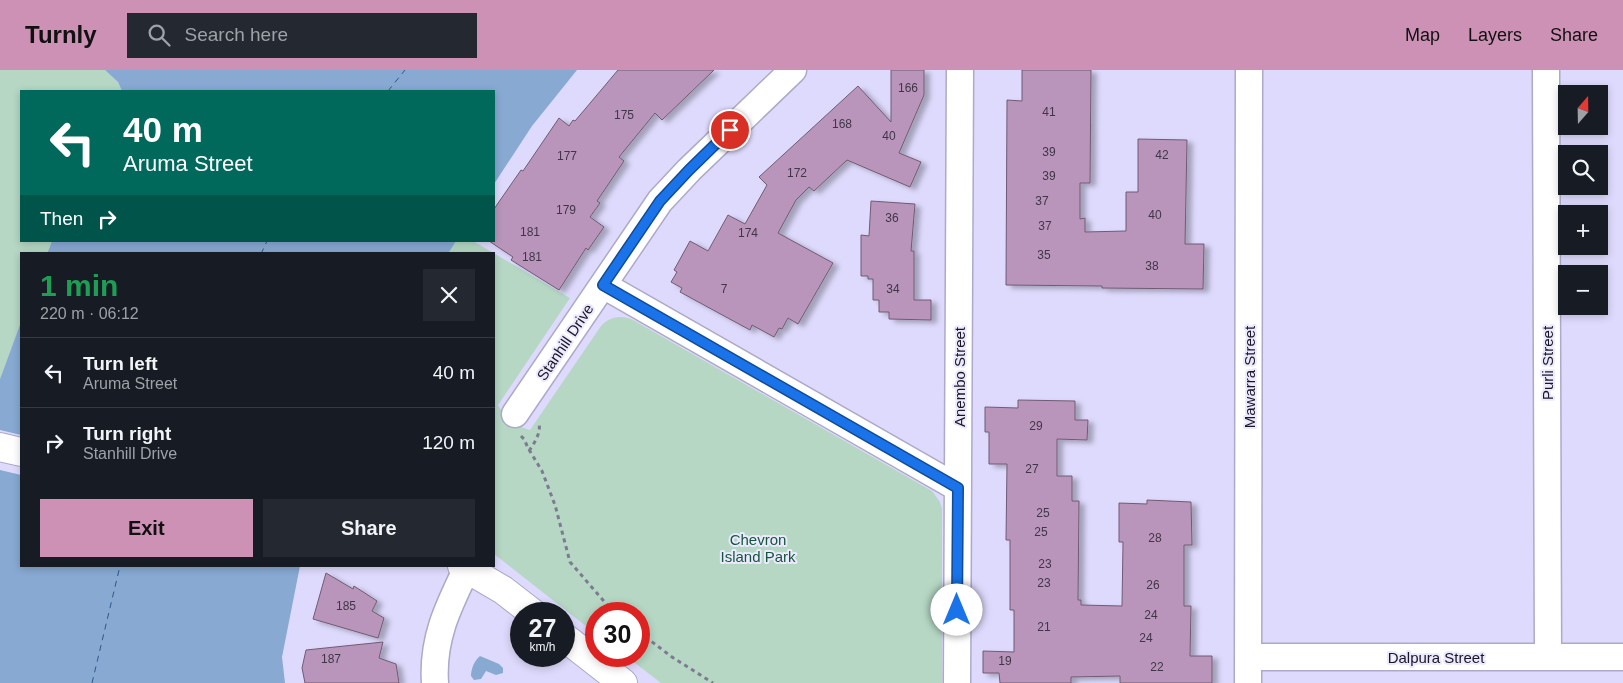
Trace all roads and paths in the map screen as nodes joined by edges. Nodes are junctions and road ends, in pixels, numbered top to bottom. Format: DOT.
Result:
graph roads {
  1 [pos="793,70"];
  2 [pos="960,70"];
  3 [pos="1249,70"];
  4 [pos="1546,70"];
  5 [pos="603,285"];
  6 [pos="517,424"];
  7 [pos="0,447"];
  8 [pos="20,452"];
  9 [pos="958,488"];
  10 [pos="464,567"];
  11 [pos="518,602"];
  12 [pos="604,602"];
  13 [pos="650,640"];
  14 [pos="575,646"];
  15 [pos="1548,656"];
  16 [pos="1249,657"];
  17 [pos="1623,657"];
  18 [pos="435,683"];
  19 [pos="623,683"];
  20 [pos="713,683"];
  21 [pos="958,683"];
  22 [pos="1248,683"];
  1 -- 5 [label="street, Stanhill Drive"];
  2 -- 9 [label="street, Anembo Street"];
  3 -- 16 [label="street, Mawarra Street"];
  4 -- 15 [label="street, Purli Street"];
  5 -- 6 [label="street, Stanhill Drive"];
  5 -- 9 [label="street"];
  6 -- 12 [label="path"];
  7 -- 8 [label="main road"];
  9 -- 21 [label="street, Anembo Street"];
  10 -- 11 [label="main road"];
  10 -- 18 [label="street"];
  13 -- 20 [label="path"];
  14 -- 19 [label="main road"];
  15 -- 16 [label="street, Dalpura Street"];
  15 -- 17 [label="street, Dalpura Street"];
  16 -- 22 [label="street, Mawarra Street"];
}
